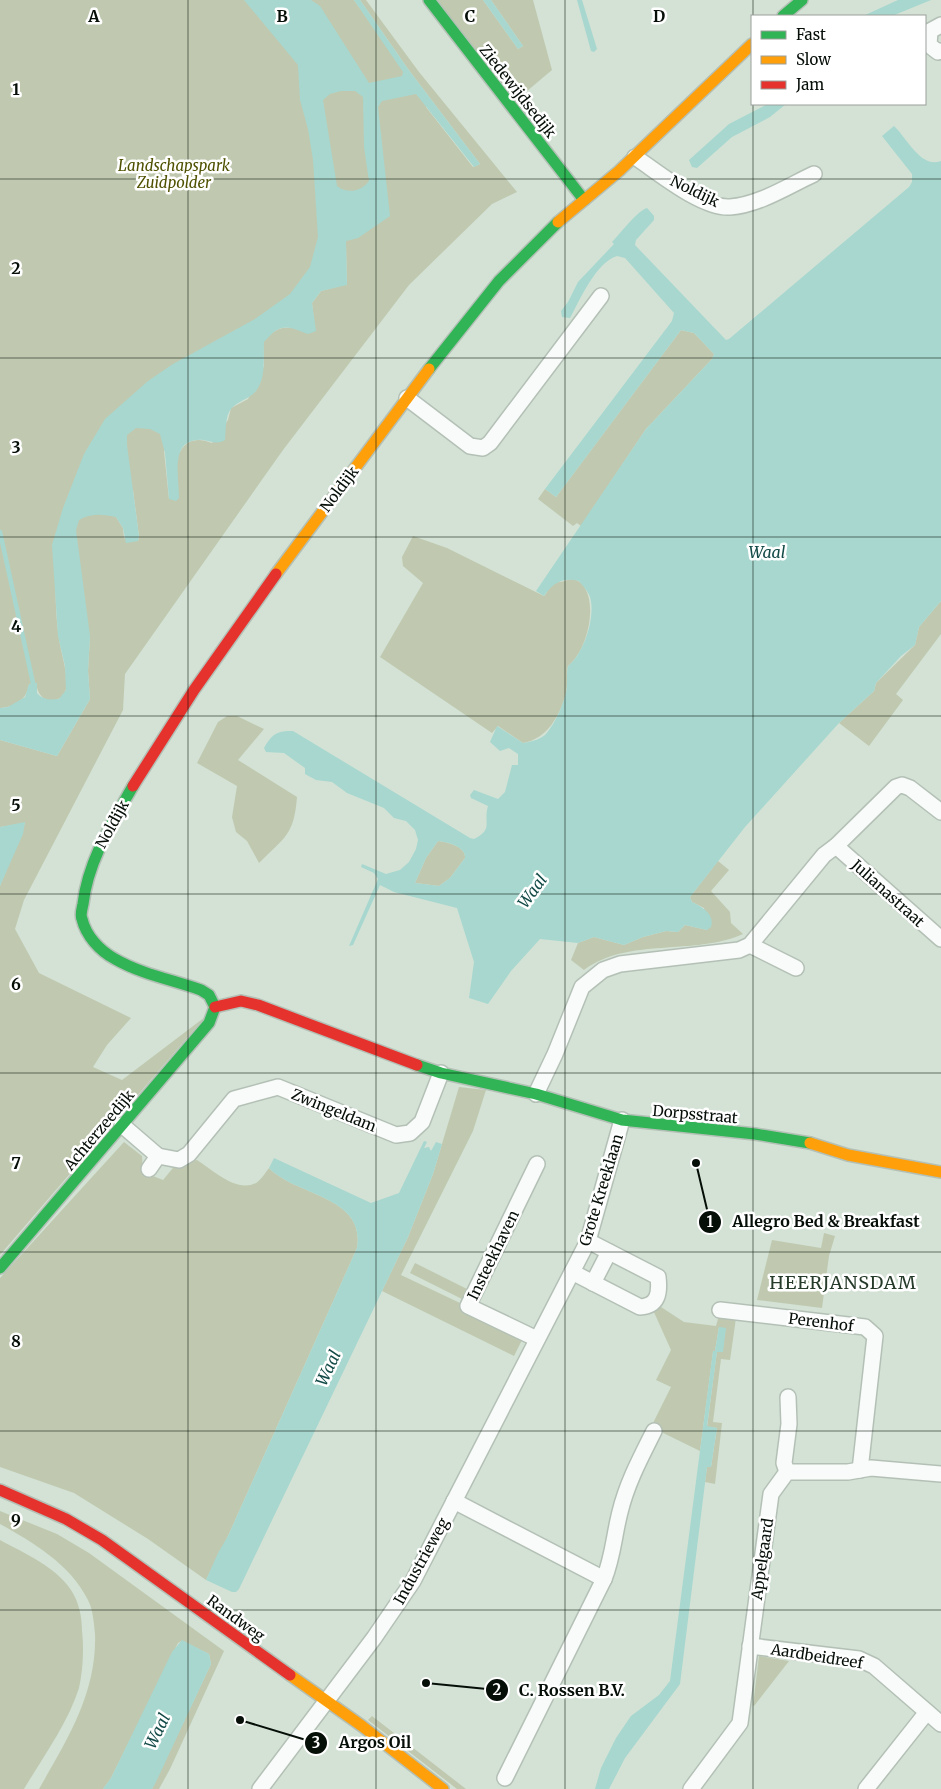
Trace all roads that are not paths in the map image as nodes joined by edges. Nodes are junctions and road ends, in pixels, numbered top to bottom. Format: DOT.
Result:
graph roads {
  1 [pos="429,0"];
  2 [pos="802,0"];
  3 [pos="784,15"];
  4 [pos="941,25"];
  5 [pos="751,45"];
  6 [pos="941,51"];
  7 [pos="635,157"];
  8 [pos="814,174"];
  9 [pos="584,200"];
  10 [pos="601,296"];
  11 [pos="407,398"];
  12 [pos="941,812"];
  13 [pos="836,846"];
  14 [pos="941,939"];
  15 [pos="750,945"];
  16 [pos="796,968"];
  17 [pos="216,1007"];
  18 [pos="449,1075"];
  19 [pos="536,1094"];
  20 [pos="622,1120"];
  21 [pos="122,1125"];
  22 [pos="158,1156"];
  23 [pos="537,1164"];
  24 [pos="149,1169"];
  25 [pos="941,1172"];
  26 [pos="588,1241"];
  27 [pos="608,1252"];
  28 [pos="0,1268"];
  29 [pos="572,1272"];
  30 [pos="593,1283"];
  31 [pos="720,1310"];
  32 [pos="537,1339"];
  33 [pos="788,1397"];
  34 [pos="654,1430"];
  35 [pos="860,1470"];
  36 [pos="787,1472"];
  37 [pos="941,1474"];
  38 [pos="0,1490"];
  39 [pos="454,1501"];
  40 [pos="604,1579"];
  41 [pos="750,1646"];
  42 [pos="326,1701"];
  43 [pos="927,1712"];
  44 [pos="941,1724"];
  45 [pos="505,1778"];
  46 [pos="260,1789"];
  47 [pos="443,1789"];
  48 [pos="692,1789"];
  49 [pos="866,1789"];
  1 -- 9 [label="street, Ziedewijdsedijk"];
  2 -- 3 [label="street"];
  4 -- 6 [label="street"];
  5 -- 7 [label="street, Noldijk"];
  7 -- 8 [label="street, Noldijk"];
  7 -- 9 [label="street, Noldijk"];
  9 -- 11 [label="street, Noldijk"];
  10 -- 11 [label="street"];
  11 -- 17 [label="street, Noldijk"];
  12 -- 13 [label="street"];
  13 -- 14 [label="street, Julianastraat"];
  13 -- 15 [label="street"];
  15 -- 16 [label="street"];
  15 -- 19 [label="street"];
  17 -- 18 [label="street"];
  17 -- 21 [label="street, Achterzeedijk"];
  18 -- 19 [label="street, Dorpsstraat"];
  18 -- 22 [label="street, Zwingeldam"];
  19 -- 20 [label="street, Dorpsstraat"];
  20 -- 25 [label="street, Dorpsstraat"];
  20 -- 26 [label="street, Grote Kreeklaan"];
  21 -- 22 [label="street"];
  21 -- 28 [label="street, Achterzeedijk"];
  22 -- 24 [label="street"];
  23 -- 32 [label="street, Insteekhaven"];
  26 -- 27 [label="street"];
  26 -- 29 [label="street, Grote Kreeklaan"];
  27 -- 30 [label="street"];
  27 -- 30 [label="street"];
  29 -- 30 [label="street"];
  29 -- 32 [label="street, Grote Kreeklaan"];
  31 -- 35 [label="street, Perenhof"];
  32 -- 39 [label="street, Industrieweg"];
  33 -- 36 [label="street"];
  34 -- 40 [label="street"];
  35 -- 36 [label="street"];
  35 -- 37 [label="street"];
  36 -- 41 [label="street, Appelgaard"];
  38 -- 42 [label="street, Randweg"];
  39 -- 40 [label="street"];
  39 -- 42 [label="street, Industrieweg"];
  40 -- 45 [label="street"];
  41 -- 43 [label="street, Aardbeidreef"];
  41 -- 48 [label="street, Appelgaard"];
  42 -- 46 [label="street, Industrieweg"];
  42 -- 47 [label="street, Randweg"];
  43 -- 44 [label="street, Aardbeidreef"];
  43 -- 49 [label="street"];
}
